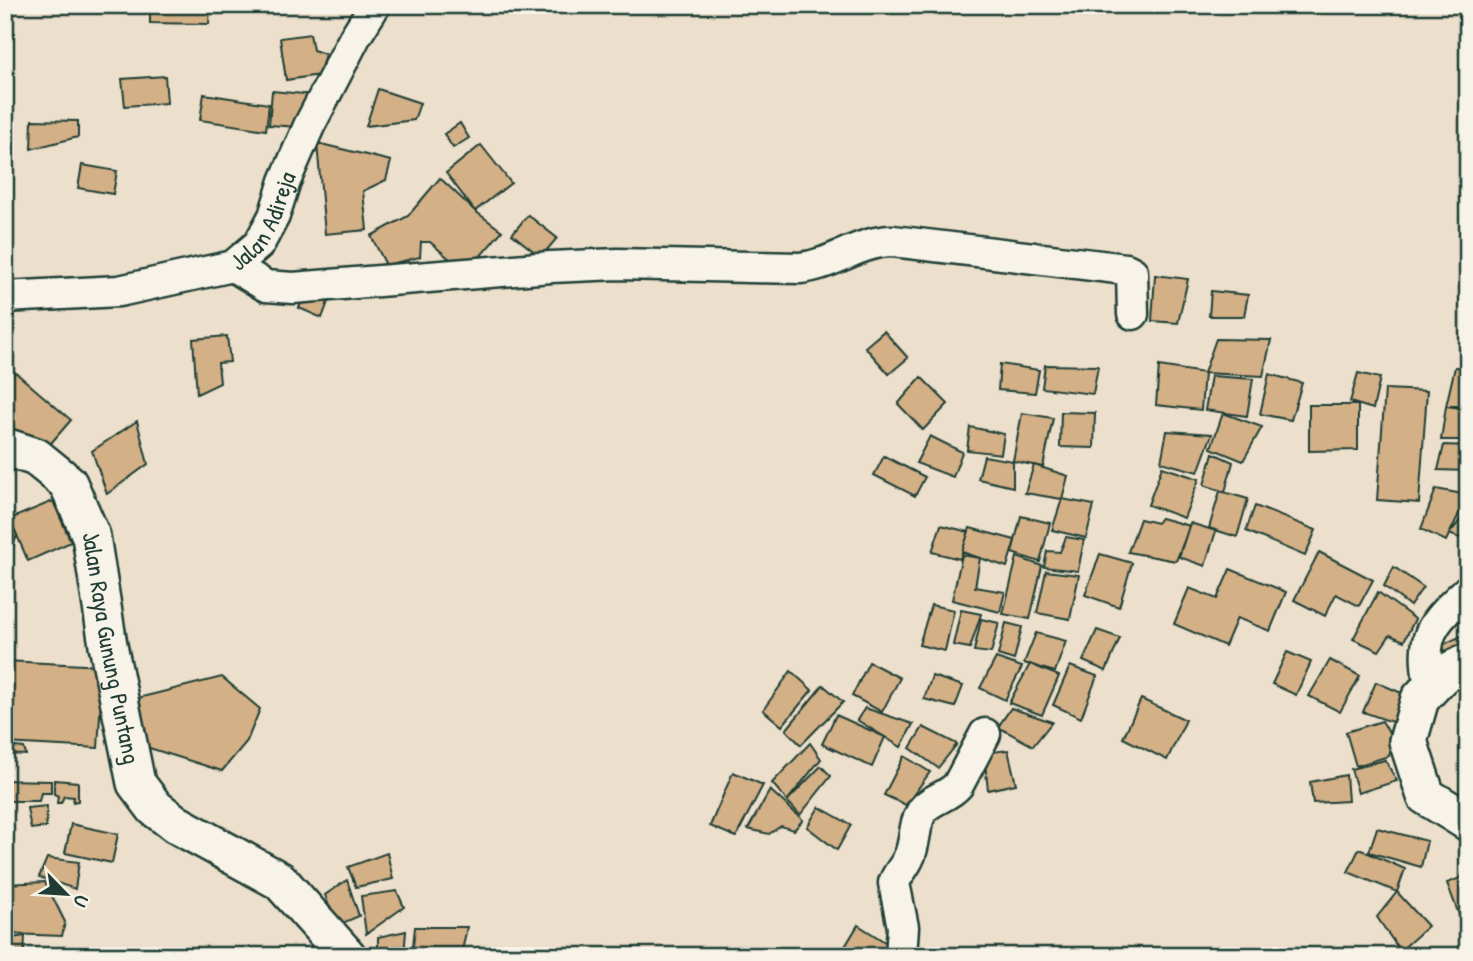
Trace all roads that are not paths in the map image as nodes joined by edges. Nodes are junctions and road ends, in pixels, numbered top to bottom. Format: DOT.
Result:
graph roads {
  1 [pos="375,5"];
  2 [pos="233,266"];
  3 [pos="5,297"];
  4 [pos="1133,314"];
  5 [pos="5,446"];
  6 [pos="1468,590"];
  7 [pos="1468,662"];
  8 [pos="1430,688"];
  9 [pos="985,734"];
  10 [pos="1468,822"];
  11 [pos="347,956"];
  12 [pos="901,956"];
  1 -- 2 [label="street, Jalan Adireja"];
  2 -- 3 [label="street, Jalan Adireja"];
  2 -- 4 [label="street"];
  5 -- 11 [label="street, Jalan Raya Gunung Puntang"];
  6 -- 8 [label="street"];
  7 -- 8 [label="street"];
  8 -- 10 [label="street"];
  9 -- 12 [label="street"];
}
